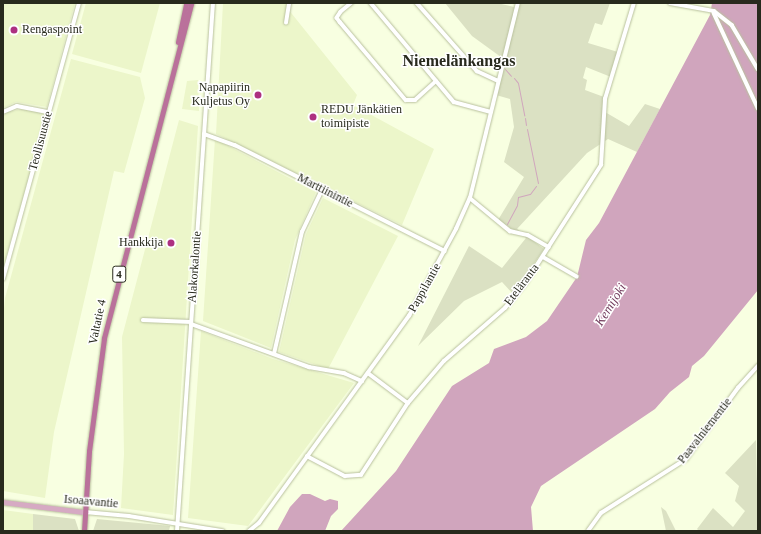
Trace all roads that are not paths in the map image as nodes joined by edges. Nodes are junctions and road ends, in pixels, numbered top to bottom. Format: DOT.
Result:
graph roads {
  1 [pos="79,3"];
  2 [pos="186,3"];
  3 [pos="191,3"];
  4 [pos="213,3"];
  5 [pos="289,3"];
  6 [pos="352,3"];
  7 [pos="371,3"];
  8 [pos="417,3"];
  9 [pos="518,3"];
  10 [pos="634,3"];
  11 [pos="670,3"];
  12 [pos="711,11"];
  13 [pos="286,23"];
  14 [pos="758,69"];
  15 [pos="436,81"];
  16 [pos="498,81"];
  17 [pos="166,99"];
  18 [pos="758,108"];
  19 [pos="3,112"];
  20 [pos="48,112"];
  21 [pos="491,112"];
  22 [pos="204,134"];
  23 [pos="322,190"];
  24 [pos="470,198"];
  25 [pos="549,247"];
  26 [pos="445,252"];
  27 [pos="543,257"];
  28 [pos="577,277"];
  29 [pos="3,279"];
  30 [pos="143,320"];
  31 [pos="191,323"];
  32 [pos="274,354"];
  33 [pos="758,366"];
  34 [pos="368,373"];
  35 [pos="362,381"];
  36 [pos="408,403"];
  37 [pos="307,456"];
  38 [pos="3,502"];
  39 [pos="85,512"];
  40 [pos="177,523"];
  41 [pos="84,531"];
  42 [pos="177,531"];
  43 [pos="223,531"];
  44 [pos="249,531"];
  45 [pos="588,531"];
  1 -- 20 [label="street, Teollisuustie"];
  2 -- 17 [label="highway, Valtatie 4 / 4"];
  3 -- 17 [label="highway, Valtatie 4 / 4"];
  4 -- 22 [label="street, Alakorkalontie"];
  5 -- 13 [label="street"];
  6 -- 15 [label="street"];
  7 -- 15 [label="street"];
  8 -- 16 [label="street"];
  9 -- 16 [label="street, Pappilantie"];
  10 -- 25 [label="street, Eteläranta"];
  11 -- 12 [label="street"];
  12 -- 14 [label="street"];
  12 -- 18 [label="street"];
  15 -- 21 [label="street"];
  16 -- 21 [label="street, Pappilantie"];
  17 -- 39 [label="highway, Valtatie 4 / 4"];
  19 -- 20 [label="street"];
  20 -- 29 [label="street, Teollisuustie"];
  21 -- 24 [label="street, Pappilantie"];
  22 -- 23 [label="street, Marttiinintie"];
  22 -- 31 [label="street, Alakorkalontie"];
  23 -- 26 [label="street, Marttiinintie"];
  23 -- 32 [label="street"];
  24 -- 25 [label="street"];
  24 -- 26 [label="street, Pappilantie"];
  25 -- 27 [label="street, Eteläranta"];
  26 -- 34 [label="street, Pappilantie"];
  27 -- 28 [label="street"];
  27 -- 36 [label="street, Eteläranta"];
  30 -- 31 [label="street"];
  31 -- 32 [label="street"];
  31 -- 40 [label="street, Alakorkalontie"];
  32 -- 35 [label="street"];
  33 -- 45 [label="street, Paavalniementie"];
  34 -- 35 [label="street, Pappilantie"];
  34 -- 36 [label="street"];
  35 -- 37 [label="street, Pappilantie"];
  36 -- 37 [label="street, Eteläranta"];
  37 -- 44 [label="street, Pappilantie"];
  38 -- 39 [label="main road, Isoaavantie"];
  39 -- 40 [label="street, Isoaavantie"];
  39 -- 41 [label="highway, Valtatie 4 / 4"];
  40 -- 42 [label="street, Alakorkalontie"];
  40 -- 43 [label="street"];
}
